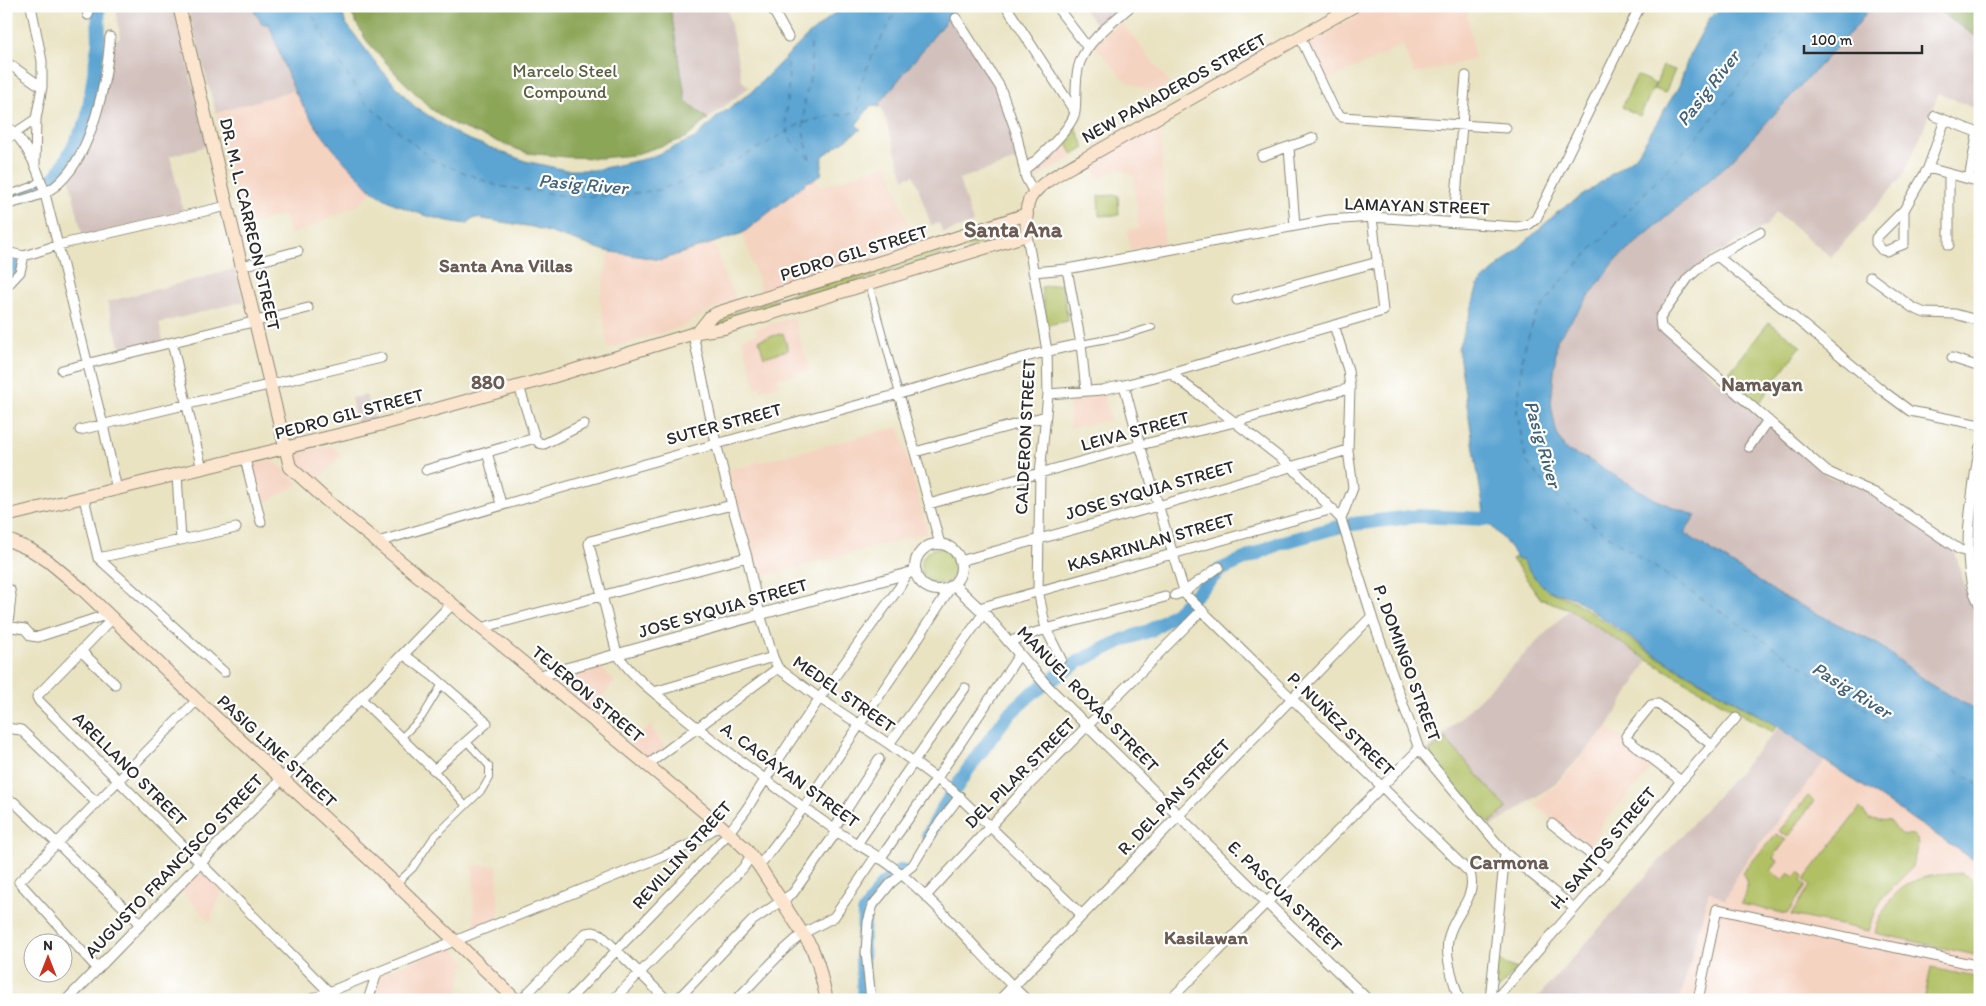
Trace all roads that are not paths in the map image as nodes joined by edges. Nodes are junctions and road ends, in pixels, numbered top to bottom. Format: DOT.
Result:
graph roads {
  1 [pos="31,6"];
  2 [pos="179,6"];
  3 [pos="771,6"];
  4 [pos="1006,6"];
  5 [pos="1056,6"];
  6 [pos="1131,6"];
  7 [pos="1354,6"];
  8 [pos="1640,6"];
  9 [pos="956,18"];
  10 [pos="110,36"];
  11 [pos="788,37"];
  12 [pos="1300,37"];
  13 [pos="1088,48"];
  14 [pos="6,62"];
  15 [pos="1466,76"];
  16 [pos="42,87"];
  17 [pos="1075,112"];
  18 [pos="1935,116"];
  19 [pos="36,119"];
  20 [pos="1946,120"];
  21 [pos="6,125"];
  22 [pos="1462,126"];
  23 [pos="1506,128"];
  24 [pos="16,133"];
  25 [pos="1314,138"];
  26 [pos="6,139"];
  27 [pos="1289,148"];
  28 [pos="1262,156"];
  29 [pos="35,165"];
  30 [pos="1928,168"];
  31 [pos="1025,169"];
  32 [pos="1949,174"];
  33 [pos="1969,179"];
  34 [pos="41,180"];
  35 [pos="1980,182"];
  36 [pos="44,192"];
  37 [pos="1034,193"];
  38 [pos="6,195"];
  39 [pos="6,206"];
  40 [pos="227,206"];
  41 [pos="1904,210"];
  42 [pos="1027,214"];
  43 [pos="1372,217"];
  44 [pos="1454,222"];
  45 [pos="1295,226"];
  46 [pos="1760,232"];
  47 [pos="1027,235"];
  48 [pos="58,245"];
  49 [pos="1948,245"];
  50 [pos="298,251"];
  51 [pos="6,252"];
  52 [pos="24,256"];
  53 [pos="1717,256"];
  54 [pos="1378,262"];
  55 [pos="242,266"];
  56 [pos="1067,269"];
  57 [pos="1033,272"];
  58 [pos="1870,277"];
  59 [pos="869,284"];
  60 [pos="6,288"];
  61 [pos="1237,300"];
  62 [pos="308,308"];
  63 [pos="1980,321"];
  64 [pos="255,322"];
  65 [pos="1334,325"];
  66 [pos="1152,327"];
  67 [pos="695,333"];
  68 [pos="172,343"];
  69 [pos="1081,344"];
  70 [pos="1046,351"];
  71 [pos="381,358"];
  72 [pos="1952,358"];
  73 [pos="88,365"];
  74 [pos="1980,366"];
  75 [pos="62,370"];
  76 [pos="1170,373"];
  77 [pos="269,385"];
  78 [pos="1124,385"];
  79 [pos="519,386"];
  80 [pos="1350,388"];
  81 [pos="1086,391"];
  82 [pos="899,394"];
  83 [pos="1048,394"];
  84 [pos="188,404"];
  85 [pos="1046,416"];
  86 [pos="1768,420"];
  87 [pos="1235,422"];
  88 [pos="584,424"];
  89 [pos="103,425"];
  90 [pos="1980,426"];
  91 [pos="80,430"];
  92 [pos="535,438"];
  93 [pos="716,443"];
  94 [pos="1140,445"];
  95 [pos="1749,447"];
  96 [pos="1980,448"];
  97 [pos="285,449"];
  98 [pos="1348,450"];
  99 [pos="487,452"];
  100 [pos="915,452"];
  101 [pos="245,459"];
  102 [pos="1292,467"];
  103 [pos="202,469"];
  104 [pos="426,470"];
  105 [pos="1040,473"];
  106 [pos="177,475"];
  107 [pos="117,490"];
  108 [pos="84,498"];
  109 [pos="501,504"];
  110 [pos="929,504"];
  111 [pos="732,505"];
  112 [pos="1158,506"];
  113 [pos="1333,508"];
  114 [pos="6,516"];
  115 [pos="260,522"];
  116 [pos="1342,523"];
  117 [pos="236,528"];
  118 [pos="1038,538"];
  119 [pos="6,539"];
  120 [pos="180,540"];
  121 [pos="378,542"];
  122 [pos="940,544"];
  123 [pos="1968,552"];
  124 [pos="1172,553"];
  125 [pos="747,557"];
  126 [pos="98,558"];
  127 [pos="960,561"];
  128 [pos="1219,567"];
  129 [pos="911,573"];
  130 [pos="952,584"];
  131 [pos="8,588"];
  132 [pos="1038,590"];
  133 [pos="1181,594"];
  134 [pos="602,595"];
  135 [pos="1164,597"];
  136 [pos="452,604"];
  137 [pos="1980,604"];
  138 [pos="981,610"];
  139 [pos="1202,610"];
  140 [pos="760,614"];
  141 [pos="111,616"];
  142 [pos="1372,616"];
  143 [pos="7,626"];
  144 [pos="481,628"];
  145 [pos="1046,629"];
  146 [pos="1008,642"];
  147 [pos="6,644"];
  148 [pos="81,651"];
  149 [pos="403,654"];
  150 [pos="617,654"];
  151 [pos="1019,655"];
  152 [pos="773,657"];
  153 [pos="1061,659"];
  154 [pos="778,668"];
  155 [pos="224,672"];
  156 [pos="540,676"];
  157 [pos="115,684"];
  158 [pos="442,684"];
  159 [pos="965,688"];
  160 [pos="654,692"];
  161 [pos="360,698"];
  162 [pos="819,698"];
  163 [pos="1291,699"];
  164 [pos="197,700"];
  165 [pos="1736,718"];
  166 [pos="860,725"];
  167 [pos="1089,726"];
  168 [pos="697,727"];
  169 [pos="6,728"];
  170 [pos="401,738"];
  171 [pos="466,741"];
  172 [pos="889,744"];
  173 [pos="1712,745"];
  174 [pos="1419,749"];
  175 [pos="879,759"];
  176 [pos="913,762"];
  177 [pos="646,766"];
  178 [pos="434,770"];
  179 [pos="937,778"];
  180 [pos="281,779"];
  181 [pos="764,779"];
  182 [pos="118,780"];
  183 [pos="1681,780"];
  184 [pos="1380,785"];
  185 [pos="957,794"];
  186 [pos="6,800"];
  187 [pos="96,802"];
  188 [pos="465,805"];
  189 [pos="804,807"];
  190 [pos="1179,815"];
  191 [pos="1552,824"];
  192 [pos="991,825"];
  193 [pos="725,829"];
  194 [pos="836,830"];
  195 [pos="56,843"];
  196 [pos="856,844"];
  197 [pos="1505,853"];
  198 [pos="751,856"];
  199 [pos="878,857"];
  200 [pos="200,862"];
  201 [pos="759,866"];
  202 [pos="1610,869"];
  203 [pos="899,872"];
  204 [pos="396,884"];
  205 [pos="926,896"];
  206 [pos="780,901"];
  207 [pos="1266,902"];
  208 [pos="1574,908"];
  209 [pos="1082,915"];
  210 [pos="141,924"];
  211 [pos="802,934"];
  212 [pos="455,942"];
  213 [pos="616,950"];
  214 [pos="1980,966"];
  215 [pos="97,968"];
  216 [pos="377,973"];
  217 [pos="639,973"];
  218 [pos="1013,986"];
  219 [pos="329,992"];
  220 [pos="67,1000"];
  221 [pos="309,1000"];
  222 [pos="368,1000"];
  223 [pos="516,1000"];
  224 [pos="522,1000"];
  225 [pos="569,1000"];
  226 [pos="613,1000"];
  227 [pos="667,1000"];
  228 [pos="677,1000"];
  229 [pos="736,1000"];
  230 [pos="827,1000"];
  231 [pos="870,1000"];
  232 [pos="1000,1000"];
  233 [pos="1027,1000"];
  234 [pos="1170,1000"];
  235 [pos="1368,1000"];
  236 [pos="1459,1000"];
  237 [pos="1490,1000"];
  238 [pos="1495,1000"];
  239 [pos="1698,1000"];
  1 -- 16 [label="street"];
  2 -- 40 [label="main road, DR. M. L. CARREON STREET"];
  3 -- 11 [label="street"];
  4 -- 17 [label="street"];
  5 -- 13 [label="street"];
  6 -- 13 [label="street"];
  7 -- 12 [label="main road, NEW PANADEROS STREET"];
  8 -- 44 [label="street, LAMAYAN STREET"];
  9 -- 31 [label="street"];
  10 -- 36 [label="street"];
  12 -- 22 [label="street"];
  12 -- 37 [label="main road, NEW PANADEROS STREET"];
  13 -- 17 [label="street"];
  14 -- 16 [label="street"];
  15 -- 22 [label="street"];
  16 -- 19 [label="street"];
  17 -- 31 [label="street"];
  18 -- 20 [label="street"];
  19 -- 24 [label="street"];
  19 -- 29 [label="street"];
  20 -- 30 [label="street"];
  20 -- 33 [label="street"];
  21 -- 24 [label="street"];
  22 -- 23 [label="street"];
  22 -- 44 [label="street"];
  24 -- 26 [label="street"];
  24 -- 29 [label="street"];
  25 -- 27 [label="street"];
  27 -- 28 [label="street"];
  27 -- 45 [label="street"];
  29 -- 34 [label="street"];
  30 -- 32 [label="street"];
  30 -- 41 [label="street"];
  31 -- 37 [label="street"];
  32 -- 33 [label="street"];
  32 -- 49 [label="street"];
  33 -- 35 [label="street"];
  34 -- 36 [label="street"];
  34 -- 38 [label="street"];
  36 -- 39 [label="street"];
  36 -- 48 [label="street"];
  37 -- 42 [label="main road"];
  40 -- 48 [label="street"];
  40 -- 55 [label="main road, DR. M. L. CARREON STREET"];
  41 -- 41 [label="street"];
  42 -- 47 [label="main road, CALDERON STREET"];
  42 -- 67 [label="main road, PEDRO GIL STREET"];
  43 -- 44 [label="street, LAMAYAN STREET"];
  43 -- 45 [label="street, LAMAYAN STREET"];
  43 -- 54 [label="street"];
  45 -- 56 [label="street, LAMAYAN STREET"];
  46 -- 53 [label="street"];
  47 -- 57 [label="street, CALDERON STREET"];
  47 -- 59 [label="main road, PEDRO GIL STREET"];
  48 -- 52 [label="street"];
  48 -- 73 [label="street"];
  50 -- 55 [label="street"];
  51 -- 52 [label="street"];
  52 -- 60 [label="street"];
  53 -- 86 [label="street"];
  53 -- 90 [label="street"];
  54 -- 61 [label="street"];
  54 -- 65 [label="street"];
  55 -- 64 [label="main road, DR. M. L. CARREON STREET"];
  56 -- 57 [label="street, LAMAYAN STREET"];
  56 -- 69 [label="street"];
  57 -- 70 [label="street, CALDERON STREET"];
  58 -- 63 [label="street"];
  59 -- 67 [label="main road, PEDRO GIL STREET"];
  59 -- 82 [label="street"];
  62 -- 64 [label="street"];
  64 -- 68 [label="street"];
  64 -- 77 [label="main road, DR. M. L. CARREON STREET"];
  65 -- 76 [label="street"];
  65 -- 80 [label="street"];
  66 -- 69 [label="street"];
  67 -- 79 [label="main road, PEDRO GIL STREET"];
  67 -- 93 [label="street, MEDEL STREET"];
  68 -- 73 [label="street"];
  68 -- 84 [label="street"];
  69 -- 70 [label="street, SUTER STREET"];
  69 -- 81 [label="street"];
  70 -- 82 [label="street, SUTER STREET"];
  70 -- 83 [label="street, CALDERON STREET"];
  71 -- 77 [label="street"];
  72 -- 74 [label="street"];
  73 -- 75 [label="street"];
  73 -- 89 [label="street"];
  76 -- 78 [label="street"];
  76 -- 87 [label="street, P. DOMINGO STREET"];
  77 -- 84 [label="street"];
  77 -- 97 [label="main road, DR. M. L. CARREON STREET"];
  78 -- 81 [label="street"];
  78 -- 94 [label="street"];
  79 -- 92 [label="street"];
  79 -- 97 [label="main road, PEDRO GIL STREET"];
  80 -- 87 [label="street, LEIVA STREET"];
  80 -- 98 [label="street"];
  81 -- 83 [label="street"];
  82 -- 93 [label="street, SUTER STREET"];
  82 -- 100 [label="street"];
  83 -- 85 [label="street, CALDERON STREET"];
  84 -- 89 [label="street"];
  84 -- 103 [label="street"];
  85 -- 100 [label="street"];
  85 -- 105 [label="street, CALDERON STREET"];
  86 -- 95 [label="street"];
  86 -- 123 [label="street"];
  87 -- 94 [label="street, LEIVA STREET"];
  87 -- 102 [label="street, P. DOMINGO STREET"];
  88 -- 92 [label="street"];
  89 -- 91 [label="street"];
  89 -- 107 [label="street"];
  92 -- 99 [label="street"];
  93 -- 109 [label="street, SUTER STREET"];
  93 -- 111 [label="street, MEDEL STREET"];
  94 -- 105 [label="street, LEIVA STREET"];
  94 -- 112 [label="street"];
  96 -- 123 [label="street"];
  97 -- 101 [label="main road, PEDRO GIL STREET"];
  97 -- 121 [label="main road, TEJERON STREET"];
  98 -- 102 [label="street, JOSE SYQUIA STREET"];
  98 -- 116 [label="street"];
  99 -- 104 [label="street"];
  99 -- 109 [label="street"];
  100 -- 110 [label="street"];
  101 -- 103 [label="main road, PEDRO GIL STREET"];
  101 -- 115 [label="street"];
  102 -- 112 [label="street, JOSE SYQUIA STREET"];
  102 -- 113 [label="street, P. DOMINGO STREET"];
  103 -- 106 [label="main road, PEDRO GIL STREET"];
  105 -- 110 [label="street, LEIVA STREET"];
  105 -- 118 [label="street, CALDERON STREET"];
  106 -- 107 [label="main road, PEDRO GIL STREET"];
  106 -- 120 [label="street"];
  107 -- 108 [label="main road, PEDRO GIL STREET"];
  108 -- 114 [label="main road, PEDRO GIL STREET"];
  108 -- 126 [label="street"];
  109 -- 121 [label="street, SUTER STREET"];
  110 -- 122 [label="street"];
  111 -- 125 [label="street, MEDEL STREET"];
  111 -- 134 [label="street, A. CAGAYAN STREET"];
  112 -- 118 [label="street, JOSE SYQUIA STREET"];
  112 -- 124 [label="street"];
  113 -- 116 [label="street, P. DOMINGO STREET"];
  113 -- 124 [label="street, KASARINLAN STREET"];
  116 -- 142 [label="street, P. DOMINGO STREET"];
  117 -- 120 [label="street"];
  118 -- 127 [label="street, JOSE SYQUIA STREET"];
  118 -- 132 [label="street, CALDERON STREET"];
  119 -- 141 [label="main road, PASIG LINE STREET"];
  120 -- 126 [label="street"];
  121 -- 136 [label="main road, TEJERON STREET"];
  122 -- 127 [label="street"];
  122 -- 129 [label="street"];
  123 -- 137 [label="street"];
  124 -- 132 [label="street, KASARINLAN STREET"];
  124 -- 133 [label="street"];
  125 -- 134 [label="street"];
  125 -- 140 [label="street, MEDEL STREET"];
  126 -- 155 [label="street"];
  127 -- 130 [label="street"];
  128 -- 133 [label="street"];
  129 -- 130 [label="street"];
  129 -- 140 [label="street, JOSE SYQUIA STREET"];
  129 -- 162 [label="street, REVILLIN STREET"];
  130 -- 138 [label="street, MANUEL ROXAS STREET"];
  130 -- 166 [label="street"];
  131 -- 143 [label="street"];
  132 -- 138 [label="street, KASARINLAN STREET"];
  132 -- 145 [label="street, CALDERON STREET"];
  133 -- 139 [label="street, P. NUÑEZ STREET"];
  134 -- 144 [label="street"];
  134 -- 150 [label="street, A. CAGAYAN STREET"];
  135 -- 145 [label="street"];
  136 -- 144 [label="main road, TEJERON STREET"];
  136 -- 149 [label="street, AUGUSTO FRANCISCO STREET"];
  138 -- 146 [label="street, MANUEL ROXAS STREET"];
  138 -- 172 [label="street"];
  139 -- 163 [label="street, P. NUÑEZ STREET"];
  139 -- 167 [label="street, DEL PILAR STREET"];
  140 -- 150 [label="street, JOSE SYQUIA STREET"];
  140 -- 152 [label="street, MEDEL STREET"];
  141 -- 143 [label="street"];
  141 -- 148 [label="street"];
  141 -- 164 [label="main road, PASIG LINE STREET"];
  142 -- 163 [label="street, R. DEL PAN STREET"];
  142 -- 174 [label="street, P. DOMINGO STREET"];
  143 -- 147 [label="street"];
  144 -- 156 [label="main road, TEJERON STREET"];
  145 -- 146 [label="street"];
  145 -- 153 [label="street, CALDERON STREET"];
  146 -- 151 [label="street, MANUEL ROXAS STREET"];
  148 -- 157 [label="street"];
  148 -- 182 [label="street, ARELLANO STREET"];
  149 -- 158 [label="street"];
  149 -- 161 [label="street, AUGUSTO FRANCISCO STREET"];
  150 -- 156 [label="street, JOSE SYQUIA STREET"];
  150 -- 160 [label="street, A. CAGAYAN STREET"];
  151 -- 167 [label="street, MANUEL ROXAS STREET"];
  151 -- 179 [label="street"];
  152 -- 154 [label="street, MEDEL STREET"];
  152 -- 160 [label="street"];
  154 -- 162 [label="street, MEDEL STREET"];
  154 -- 168 [label="street"];
  156 -- 177 [label="main road, TEJERON STREET"];
  158 -- 170 [label="street"];
  158 -- 171 [label="street"];
  159 -- 176 [label="street"];
  160 -- 168 [label="street, A. CAGAYAN STREET"];
  161 -- 170 [label="street"];
  161 -- 180 [label="street, AUGUSTO FRANCISCO STREET"];
  162 -- 166 [label="street, MEDEL STREET"];
  162 -- 181 [label="street, REVILLIN STREET"];
  163 -- 184 [label="street, P. NUÑEZ STREET"];
  163 -- 190 [label="street, R. DEL PAN STREET"];
  164 -- 180 [label="main road, PASIG LINE STREET"];
  164 -- 182 [label="street"];
  165 -- 173 [label="street, H. SANTOS STREET"];
  166 -- 172 [label="street, MEDEL STREET"];
  166 -- 189 [label="street"];
  167 -- 190 [label="street, MANUEL ROXAS STREET"];
  167 -- 192 [label="street, DEL PILAR STREET"];
  168 -- 177 [label="street"];
  168 -- 181 [label="street, A. CAGAYAN STREET"];
  169 -- 187 [label="street"];
  170 -- 178 [label="street"];
  171 -- 178 [label="street"];
  171 -- 188 [label="street"];
  172 -- 176 [label="street, MEDEL STREET"];
  173 -- 183 [label="street, H. SANTOS STREET"];
  173 -- 183 [label="street"];
  174 -- 184 [label="street"];
  174 -- 197 [label="street, P. DOMINGO STREET"];
  175 -- 194 [label="street"];
  176 -- 179 [label="street, MEDEL STREET"];
  176 -- 196 [label="street"];
  177 -- 193 [label="main road, TEJERON STREET"];
  178 -- 188 [label="street"];
  179 -- 185 [label="street, MEDEL STREET"];
  179 -- 199 [label="street"];
  180 -- 200 [label="street, AUGUSTO FRANCISCO STREET"];
  180 -- 204 [label="main road, PASIG LINE STREET"];
  181 -- 189 [label="street, A. CAGAYAN STREET"];
  181 -- 193 [label="street, REVILLIN STREET"];
  182 -- 187 [label="street"];
  182 -- 200 [label="street, ARELLANO STREET"];
  183 -- 202 [label="street, H. SANTOS STREET"];
  184 -- 207 [label="street"];
  184 -- 236 [label="street, P. NUÑEZ STREET"];
  185 -- 192 [label="street, MEDEL STREET"];
  185 -- 203 [label="street"];
  186 -- 195 [label="street"];
  187 -- 195 [label="street"];
  188 -- 204 [label="street"];
  189 -- 194 [label="street, A. CAGAYAN STREET"];
  189 -- 201 [label="street"];
  190 -- 207 [label="street, E. PASCUA STREET"];
  190 -- 209 [label="street, R. DEL PAN STREET"];
  191 -- 202 [label="street"];
  192 -- 205 [label="street, DEL PILAR STREET"];
  192 -- 209 [label="street, MEDEL STREET"];
  193 -- 198 [label="main road, TEJERON STREET"];
  193 -- 212 [label="street"];
  193 -- 213 [label="street, REVILLIN STREET"];
  194 -- 196 [label="street, A. CAGAYAN STREET"];
  194 -- 206 [label="street"];
  195 -- 210 [label="street"];
  195 -- 215 [label="street"];
  196 -- 199 [label="street, A. CAGAYAN STREET"];
  197 -- 208 [label="street, P. DOMINGO STREET"];
  197 -- 237 [label="street"];
  198 -- 201 [label="main road, TEJERON STREET"];
  198 -- 217 [label="street"];
  199 -- 203 [label="street, A. CAGAYAN STREET"];
  199 -- 211 [label="street"];
  200 -- 210 [label="street, AUGUSTO FRANCISCO STREET"];
  200 -- 219 [label="street, ARELLANO STREET"];
  201 -- 206 [label="main road, TEJERON STREET"];
  202 -- 208 [label="street, H. SANTOS STREET"];
  203 -- 205 [label="street, A. CAGAYAN STREET"];
  203 -- 231 [label="street"];
  204 -- 212 [label="main road, PASIG LINE STREET"];
  205 -- 218 [label="street, A. CAGAYAN STREET"];
  206 -- 211 [label="main road, TEJERON STREET"];
  206 -- 228 [label="street"];
  207 -- 234 [label="street"];
  207 -- 235 [label="street, E. PASCUA STREET"];
  208 -- 238 [label="street, H. SANTOS STREET"];
  209 -- 218 [label="street, R. DEL PAN STREET"];
  210 -- 215 [label="street, AUGUSTO FRANCISCO STREET"];
  211 -- 229 [label="street"];
  211 -- 230 [label="main road, TEJERON STREET"];
  212 -- 216 [label="street"];
  212 -- 223 [label="main road, PASIG LINE STREET"];
  213 -- 217 [label="street"];
  213 -- 224 [label="street"];
  213 -- 225 [label="street, REVILLIN STREET"];
  214 -- 239 [label="street"];
  215 -- 220 [label="street, AUGUSTO FRANCISCO STREET"];
  216 -- 219 [label="street"];
  216 -- 222 [label="street"];
  217 -- 226 [label="street"];
  217 -- 227 [label="street"];
  218 -- 232 [label="street, R. DEL PAN STREET"];
  218 -- 233 [label="street, A. CAGAYAN STREET"];
  219 -- 221 [label="street"];
}
